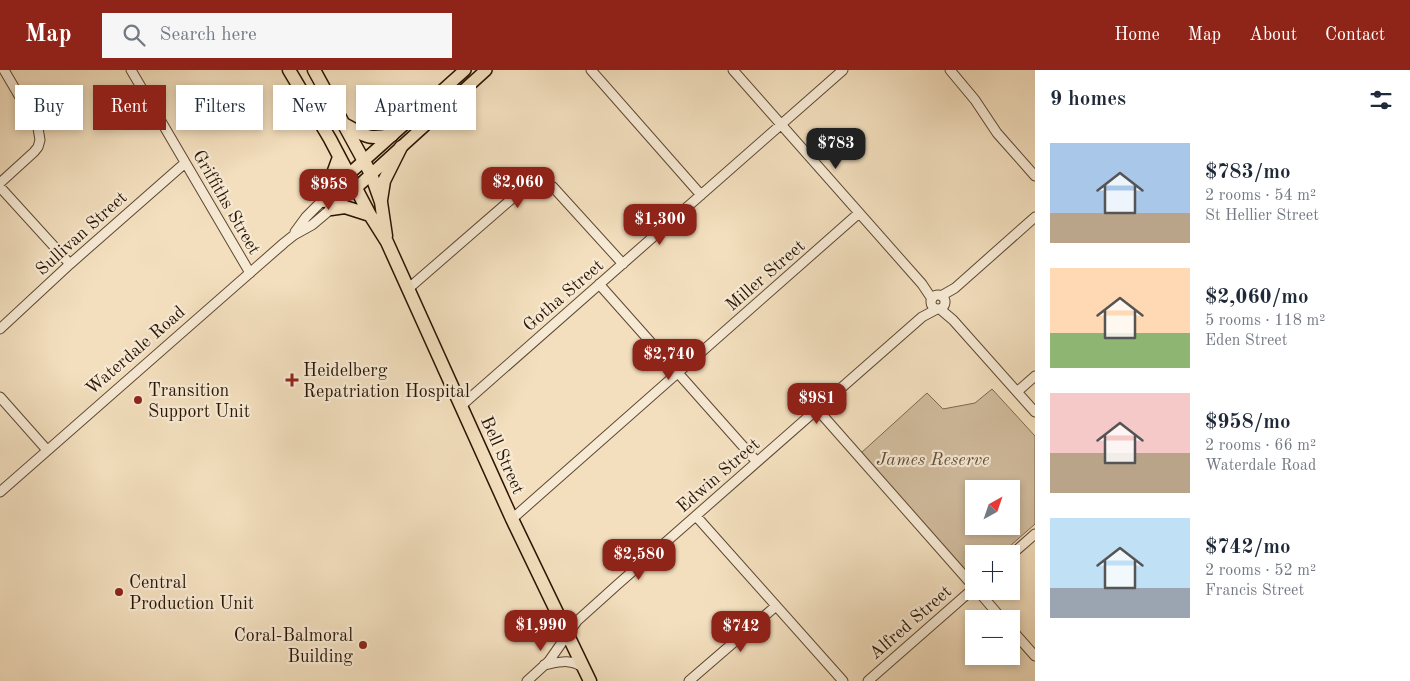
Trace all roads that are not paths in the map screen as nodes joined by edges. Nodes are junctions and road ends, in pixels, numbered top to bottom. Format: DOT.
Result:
graph roads {
  1 [pos="4,70"];
  2 [pos="131,70"];
  3 [pos="289,70"];
  4 [pos="314,70"];
  5 [pos="465,70"];
  6 [pos="486,70"];
  7 [pos="591,70"];
  8 [pos="734,70"];
  9 [pos="843,70"];
  10 [pos="950,70"];
  11 [pos="322,85"];
  12 [pos="781,124"];
  13 [pos="346,125"];
  14 [pos="346,128"];
  15 [pos="392,135"];
  16 [pos="401,147"];
  17 [pos="339,157"];
  18 [pos="364,159"];
  19 [pos="185,163"];
  20 [pos="349,174"];
  21 [pos="371,174"];
  22 [pos="1035,176"];
  23 [pos="0,185"];
  24 [pos="356,188"];
  25 [pos="701,194"];
  26 [pos="381,202"];
  27 [pos="327,205"];
  28 [pos="859,213"];
  29 [pos="370,215"];
  30 [pos="1035,217"];
  31 [pos="388,242"];
  32 [pos="70,264"];
  33 [pos="623,264"];
  34 [pos="250,273"];
  35 [pos="599,284"];
  36 [pos="409,288"];
  37 [pos="938,302"];
  38 [pos="0,329"];
  39 [pos="678,373"];
  40 [pos="1035,376"];
  41 [pos="1017,392"];
  42 [pos="0,397"];
  43 [pos="462,405"];
  44 [pos="817,409"];
  45 [pos="1035,412"];
  46 [pos="47,450"];
  47 [pos="758,462"];
  48 [pos="0,492"];
  49 [pos="696,516"];
  50 [pos="512,519"];
  51 [pos="1035,534"];
  52 [pos="1020,547"];
  53 [pos="965,577"];
  54 [pos="965,595"];
  55 [pos="986,600"];
  56 [pos="776,606"];
  57 [pos="994,610"];
  58 [pos="568,635"];
  59 [pos="1020,639"];
  60 [pos="1035,656"];
  61 [pos="544,665"];
  62 [pos="584,668"];
  63 [pos="527,681"];
  64 [pos="590,681"];
  65 [pos="690,681"];
  66 [pos="843,681"];
  67 [pos="868,681"];
  1 -- 23 [label="street"];
  2 -- 19 [label="street, Griffiths Street"];
  3 -- 17 [label="highway, Bell Street"];
  4 -- 11 [label="highway, Bell Street"];
  5 -- 15 [label="main road, Waterdale Road"];
  6 -- 16 [label="main road, Waterdale Road"];
  7 -- 25 [label="street"];
  8 -- 12 [label="street"];
  9 -- 12 [label="street, Gotha Street"];
  10 -- 22 [label="street"];
  12 -- 25 [label="street, Gotha Street"];
  12 -- 28 [label="street"];
  13 -- 15 [label="highway"];
  14 -- 18 [label="highway, Bell Street"];
  15 -- 18 [label="main road, Waterdale Road"];
  16 -- 21 [label="main road, Waterdale Road"];
  16 -- 26 [label="highway"];
  17 -- 20 [label="highway, Bell Street"];
  17 -- 27 [label="highway"];
  18 -- 20 [label="main road, Waterdale Road"];
  18 -- 21 [label="highway, Bell Street"];
  19 -- 32 [label="street, Sullivan Street"];
  19 -- 34 [label="street, Griffiths Street"];
  20 -- 24 [label="highway, Bell Street"];
  20 -- 27 [label="street, Waterdale Road"];
  21 -- 24 [label="main road, Waterdale Road"];
  21 -- 26 [label="highway, Bell Street"];
  23 -- 32 [label="street"];
  24 -- 27 [label="street, Waterdale Road"];
  24 -- 29 [label="highway, Bell Street"];
  25 -- 33 [label="street, Gotha Street"];
  26 -- 31 [label="highway, Bell Street"];
  27 -- 29 [label="highway"];
  27 -- 34 [label="street, Waterdale Road"];
  28 -- 37 [label="street"];
  28 -- 39 [label="street, Miller Street"];
  29 -- 31 [label="highway, Bell Street"];
  30 -- 37 [label="street, Edwin Street"];
  31 -- 36 [label="highway, Bell Street"];
  32 -- 38 [label="street, Sullivan Street"];
  33 -- 35 [label="street, Gotha Street"];
  33 -- 36 [label="street"];
  34 -- 46 [label="street, Waterdale Road"];
  35 -- 39 [label="street"];
  35 -- 43 [label="street, Gotha Street"];
  36 -- 43 [label="highway, Bell Street"];
  37 -- 41 [label="street"];
  37 -- 44 [label="street, Edwin Street"];
  39 -- 47 [label="street"];
  39 -- 50 [label="street, Miller Street"];
  40 -- 41 [label="street"];
  41 -- 45 [label="street"];
  42 -- 46 [label="street"];
  43 -- 50 [label="highway, Bell Street"];
  44 -- 47 [label="street, Edwin Street"];
  44 -- 53 [label="street"];
  46 -- 48 [label="street, Waterdale Road"];
  47 -- 49 [label="street, Edwin Street"];
  49 -- 56 [label="street"];
  49 -- 58 [label="street, Edwin Street"];
  50 -- 58 [label="highway, Bell Street"];
  51 -- 52 [label="street"];
  54 -- 67 [label="street, Alfred Street"];
  55 -- 57 [label="street"];
  56 -- 65 [label="street"];
  56 -- 66 [label="street"];
  58 -- 61 [label="street, Edwin Street"];
  58 -- 62 [label="highway, Bell Street"];
  59 -- 60 [label="street"];
  61 -- 62 [label="street"];
  61 -- 63 [label="street, Edwin Street"];
  62 -- 64 [label="highway, Bell Street"];
}
